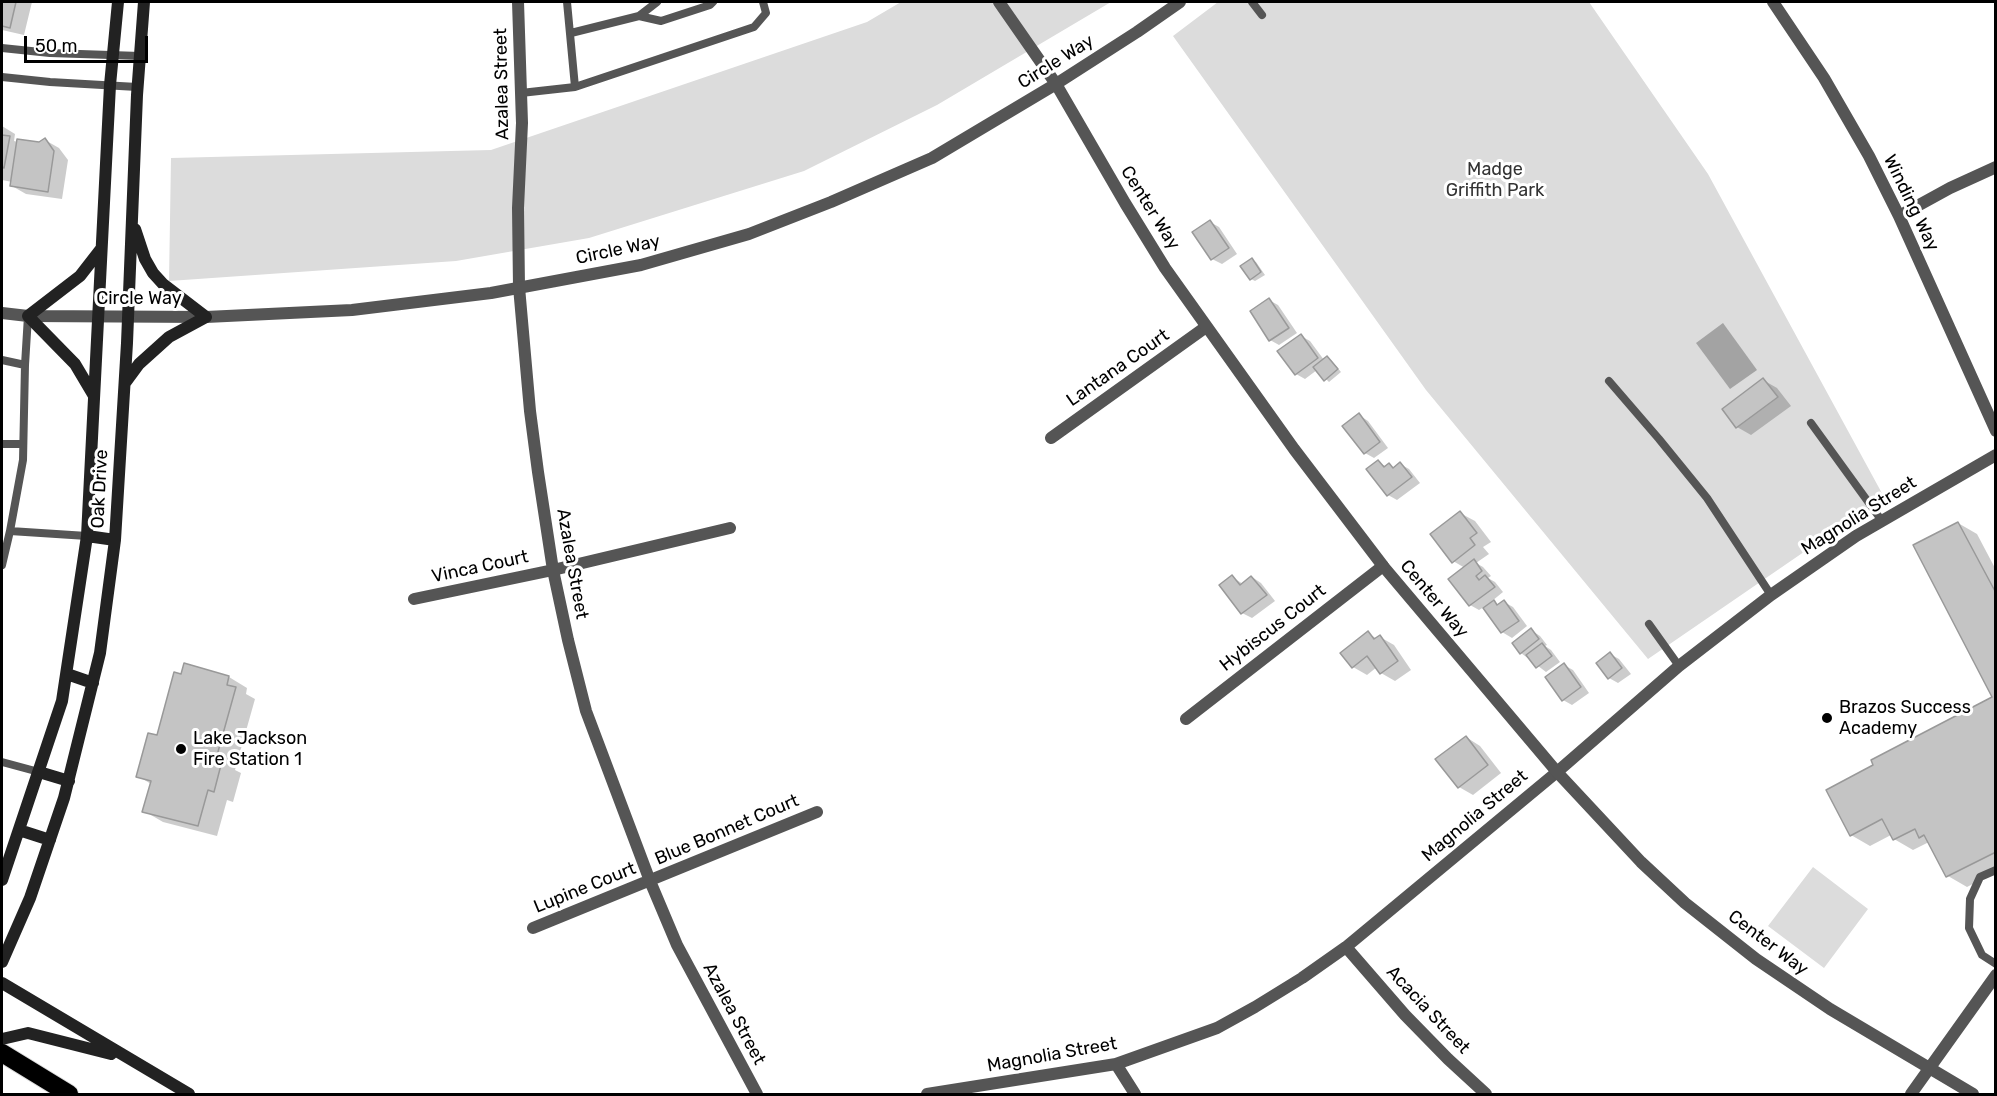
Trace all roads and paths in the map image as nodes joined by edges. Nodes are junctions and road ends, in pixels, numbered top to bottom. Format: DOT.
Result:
graph roads {
  1 [pos="118,2"];
  2 [pos="144,2"];
  3 [pos="518,2"];
  4 [pos="567,2"];
  5 [pos="657,2"];
  6 [pos="713,2"];
  7 [pos="763,2"];
  8 [pos="999,2"];
  9 [pos="1180,2"];
  10 [pos="1252,2"];
  11 [pos="1773,2"];
  12 [pos="1262,15"];
  13 [pos="639,16"];
  14 [pos="571,33"];
  15 [pos="2,48"];
  16 [pos="112,55"];
  17 [pos="140,56"];
  18 [pos="2,77"];
  19 [pos="1056,84"];
  20 [pos="110,85"];
  21 [pos="137,87"];
  22 [pos="575,87"];
  23 [pos="521,93"];
  24 [pos="1995,167"];
  25 [pos="1899,216"];
  26 [pos="132,221"];
  27 [pos="102,248"];
  28 [pos="519,287"];
  29 [pos="2,314"];
  30 [pos="28,316"];
  31 [pos="99,316"];
  32 [pos="128,316"];
  33 [pos="206,317"];
  34 [pos="1206,327"];
  35 [pos="2,360"];
  36 [pos="25,365"];
  37 [pos="1609,381"];
  38 [pos="124,384"];
  39 [pos="95,397"];
  40 [pos="1811,423"];
  41 [pos="1995,431"];
  42 [pos="1051,438"];
  43 [pos="2,444"];
  44 [pos="23,444"];
  45 [pos="1995,455"];
  46 [pos="1882,521"];
  47 [pos="2,523"];
  48 [pos="11,528"];
  49 [pos="730,528"];
  50 [pos="87,536"];
  51 [pos="115,540"];
  52 [pos="2,565"];
  53 [pos="1383,566"];
  54 [pos="553,570"];
  55 [pos="1771,595"];
  56 [pos="414,599"];
  57 [pos="1649,624"];
  58 [pos="1679,666"];
  59 [pos="68,674"];
  60 [pos="93,683"];
  61 [pos="1186,719"];
  62 [pos="2,762"];
  63 [pos="39,772"];
  64 [pos="1557,772"];
  65 [pos="69,781"];
  66 [pos="817,812"];
  67 [pos="19,830"];
  68 [pos="50,840"];
  69 [pos="1995,870"];
  70 [pos="2,880"];
  71 [pos="650,881"];
  72 [pos="533,928"];
  73 [pos="1346,947"];
  74 [pos="2,962"];
  75 [pos="1995,964"];
  76 [pos="1995,975"];
  77 [pos="2,983"];
  78 [pos="2,1039"];
  79 [pos="2,1053"];
  80 [pos="124,1057"];
  81 [pos="1116,1064"];
  82 [pos="1930,1068"];
  83 [pos="69,1095"];
  84 [pos="189,1095"];
  85 [pos="757,1095"];
  86 [pos="927,1095"];
  87 [pos="1135,1095"];
  88 [pos="1486,1095"];
  89 [pos="1911,1095"];
  90 [pos="1973,1095"];
  1 -- 16 [label="main road, Oak Drive"];
  2 -- 17 [label="main road, Oak Drive"];
  3 -- 23 [label="street, Azalea Street"];
  4 -- 14 [label="lane"];
  5 -- 13 [label="lane"];
  6 -- 13 [label="lane"];
  7 -- 22 [label="lane"];
  8 -- 19 [label="street, Center Way"];
  9 -- 19 [label="street, Circle Way"];
  10 -- 12 [label="lane"];
  11 -- 25 [label="street, Winding Way"];
  13 -- 14 [label="lane"];
  14 -- 22 [label="lane"];
  15 -- 16 [label="lane"];
  16 -- 17 [label="lane"];
  16 -- 20 [label="main road, Oak Drive"];
  17 -- 21 [label="main road, Oak Drive"];
  18 -- 20 [label="lane"];
  19 -- 28 [label="street, Circle Way"];
  19 -- 34 [label="street, Center Way"];
  20 -- 21 [label="lane"];
  20 -- 27 [label="main road, Oak Drive"];
  21 -- 26 [label="main road, Oak Drive"];
  22 -- 23 [label="lane"];
  23 -- 28 [label="street, Azalea Street"];
  24 -- 25 [label="street"];
  25 -- 41 [label="street, Winding Way"];
  26 -- 32 [label="main road, Oak Drive"];
  26 -- 33 [label="main road"];
  27 -- 30 [label="main road"];
  27 -- 31 [label="main road, Oak Drive"];
  28 -- 33 [label="street, Circle Way"];
  28 -- 54 [label="street, Azalea Street"];
  29 -- 30 [label="street, Circle Way"];
  30 -- 31 [label="street, Circle Way"];
  30 -- 36 [label="lane"];
  30 -- 39 [label="main road"];
  31 -- 32 [label="street, Circle Way"];
  31 -- 39 [label="main road, Oak Drive"];
  32 -- 33 [label="street, Circle Way"];
  32 -- 38 [label="main road, Oak Drive"];
  33 -- 38 [label="main road"];
  34 -- 42 [label="street, Lantana Court"];
  34 -- 53 [label="street, Center Way"];
  35 -- 36 [label="lane"];
  36 -- 44 [label="lane"];
  37 -- 55 [label="lane"];
  38 -- 51 [label="main road, Oak Drive"];
  39 -- 50 [label="main road, Oak Drive"];
  40 -- 46 [label="lane"];
  43 -- 44 [label="lane"];
  44 -- 48 [label="lane"];
  45 -- 46 [label="street, Magnolia Street"];
  46 -- 55 [label="street, Magnolia Street"];
  47 -- 48 [label="lane"];
  48 -- 50 [label="lane"];
  48 -- 52 [label="lane"];
  49 -- 54 [label="street, Vinca Court"];
  50 -- 51 [label="main road"];
  50 -- 59 [label="main road, Oak Drive"];
  51 -- 60 [label="main road, Oak Drive"];
  53 -- 61 [label="street, Hybiscus Court"];
  53 -- 64 [label="street, Center Way"];
  54 -- 56 [label="street, Vinca Court"];
  54 -- 71 [label="street, Azalea Street"];
  55 -- 58 [label="street, Magnolia Street"];
  57 -- 58 [label="lane"];
  58 -- 64 [label="street, Magnolia Street"];
  59 -- 60 [label="main road"];
  59 -- 63 [label="main road, Oak Drive"];
  60 -- 65 [label="main road, Oak Drive"];
  62 -- 63 [label="lane"];
  63 -- 65 [label="main road"];
  63 -- 67 [label="main road, Oak Drive"];
  64 -- 73 [label="street, Magnolia Street"];
  64 -- 82 [label="street, Center Way"];
  65 -- 68 [label="main road, Oak Drive"];
  66 -- 71 [label="street, Blue Bonnet Court"];
  67 -- 68 [label="main road"];
  67 -- 70 [label="main road, Oak Drive"];
  68 -- 74 [label="main road, Oak Drive"];
  69 -- 75 [label="lane"];
  71 -- 72 [label="street, Lupine Court"];
  71 -- 85 [label="street, Azalea Street"];
  73 -- 81 [label="street, Magnolia Street"];
  73 -- 88 [label="street, Acacia Street"];
  76 -- 82 [label="street"];
  77 -- 80 [label="main road"];
  78 -- 80 [label="main road"];
  79 -- 83 [label="highway"];
  80 -- 84 [label="main road"];
  81 -- 86 [label="street, Magnolia Street"];
  81 -- 87 [label="street"];
  82 -- 89 [label="street"];
  82 -- 90 [label="street, Center Way"];
}
